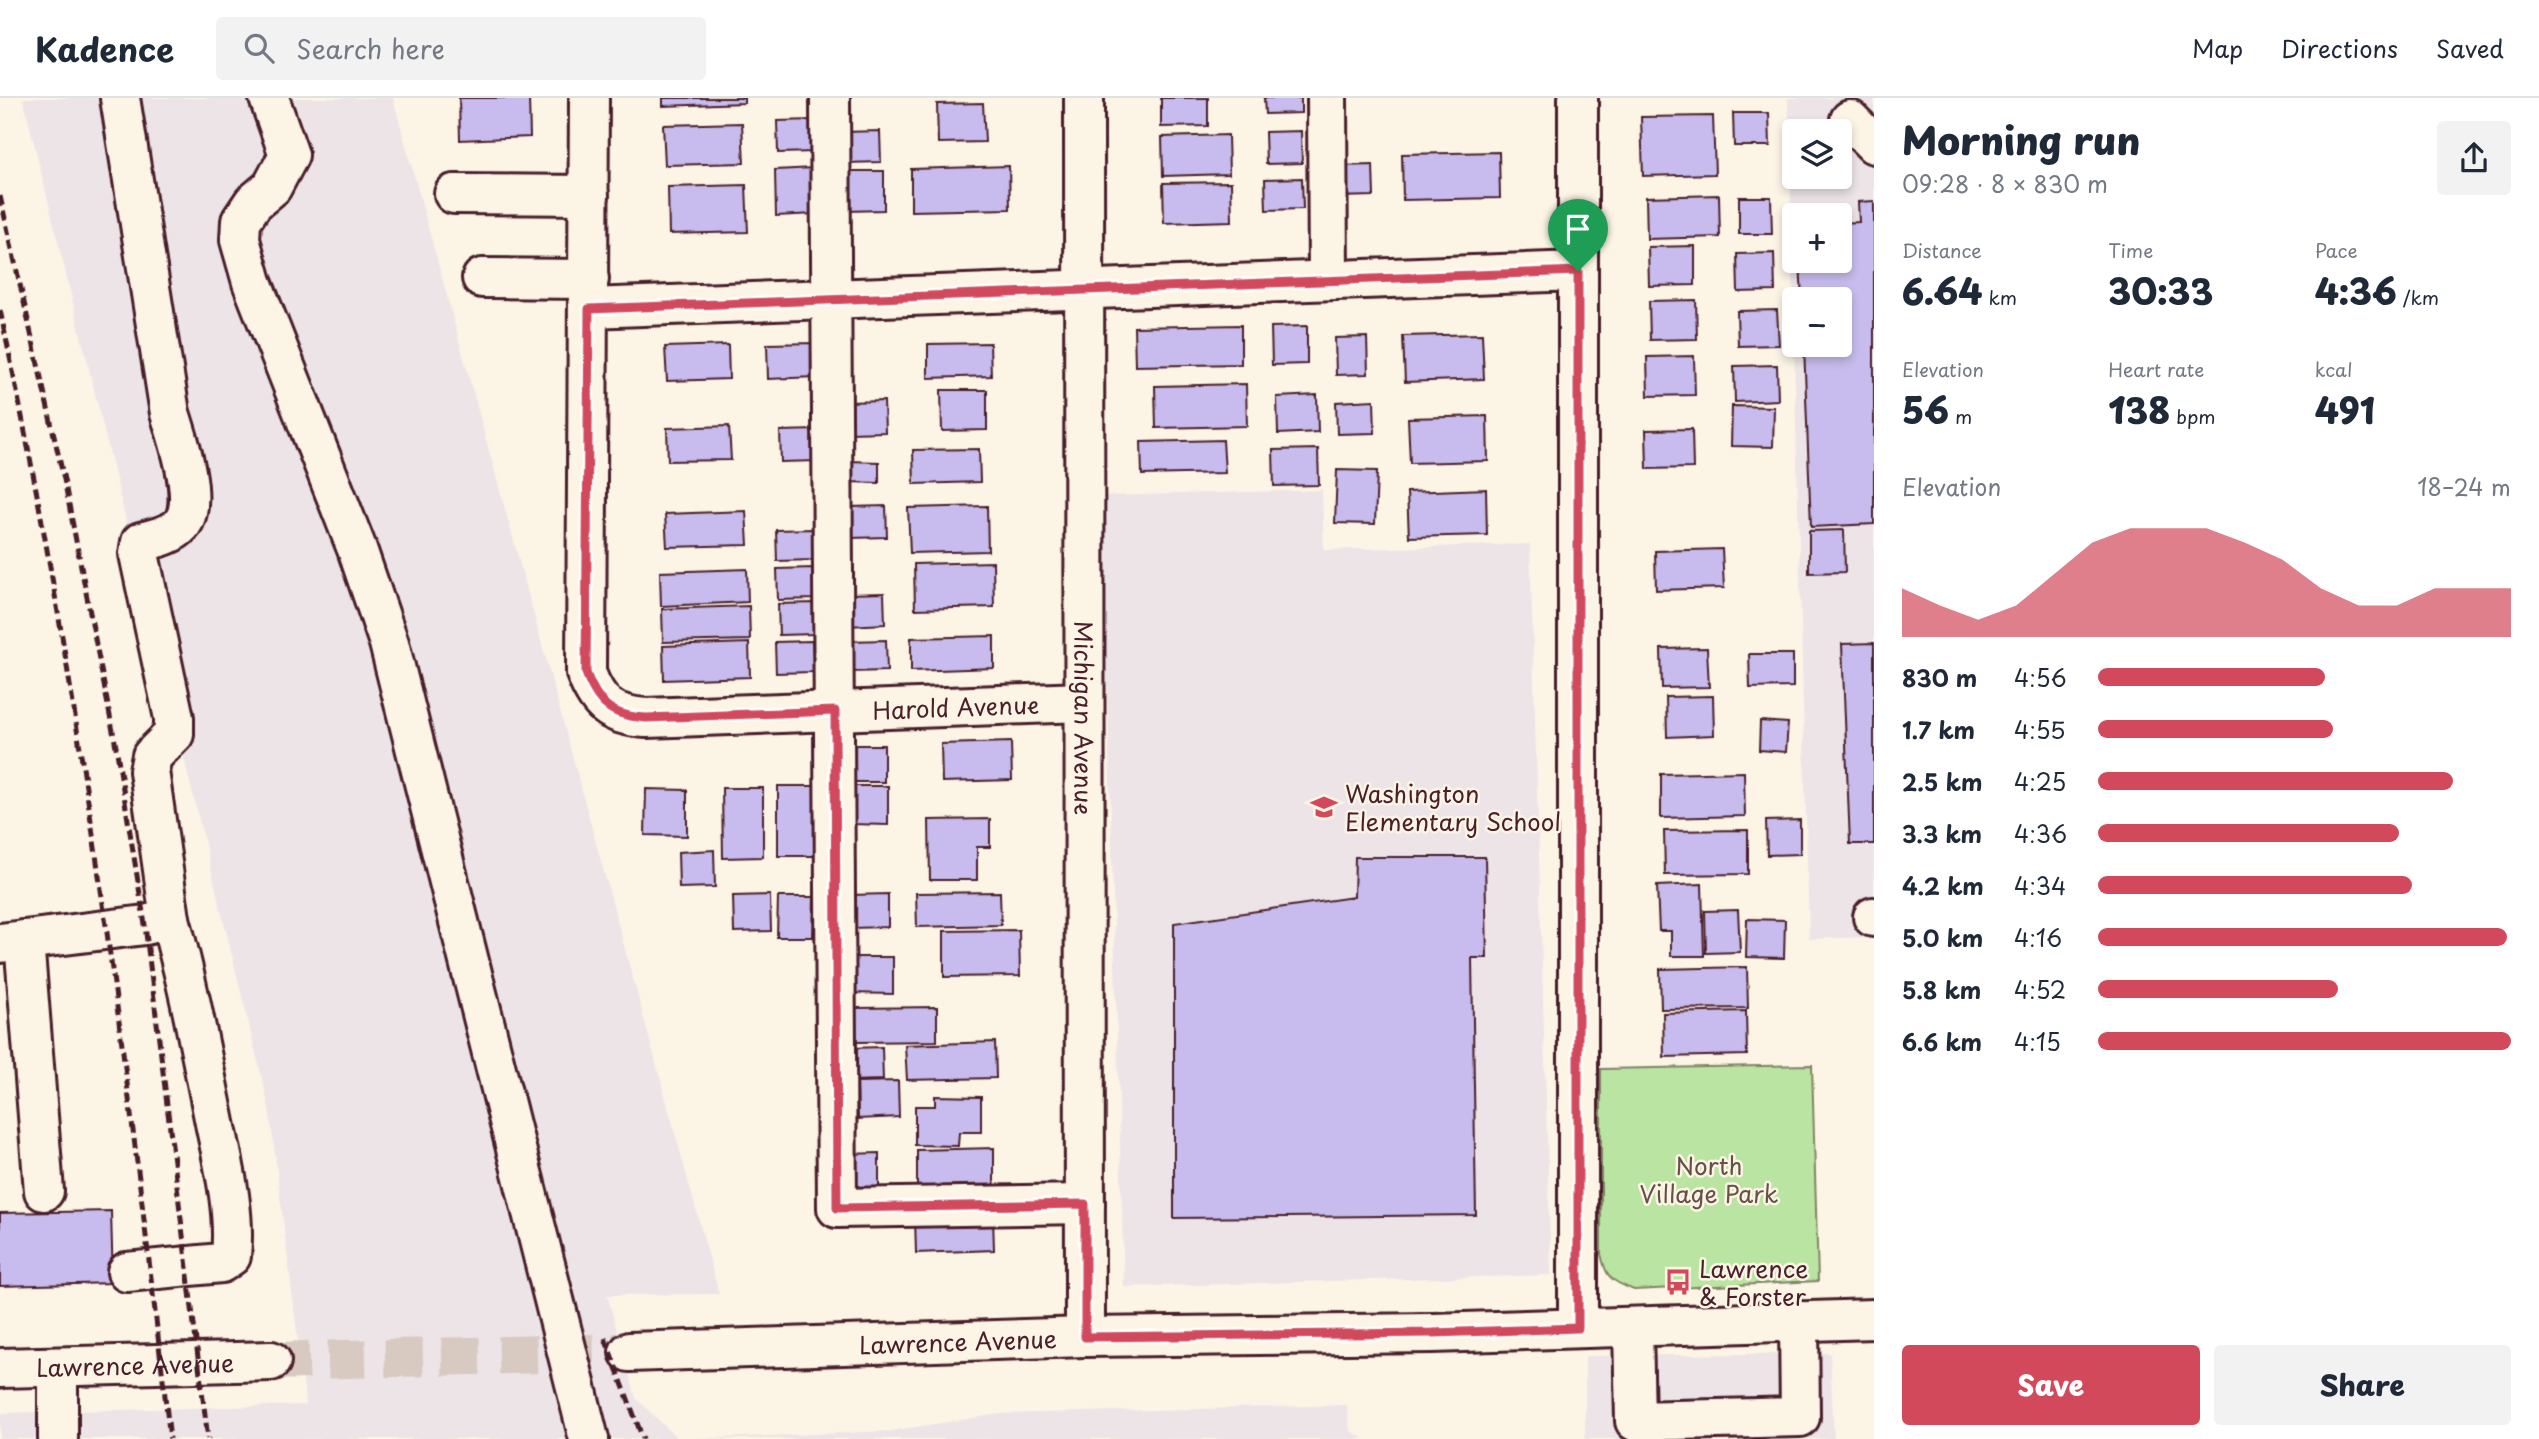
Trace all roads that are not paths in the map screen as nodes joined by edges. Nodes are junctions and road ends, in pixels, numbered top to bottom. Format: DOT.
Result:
graph roads {
  1 [pos="120,98"];
  2 [pos="269,98"];
  3 [pos="589,98"];
  4 [pos="830,98"];
  5 [pos="1084,98"];
  6 [pos="1327,98"];
  7 [pos="1578,98"];
  8 [pos="454,194"];
  9 [pos="589,195"];
  10 [pos="1578,271"];
  11 [pos="482,278"];
  12 [pos="1328,280"];
  13 [pos="1085,289"];
  14 [pos="589,294"];
  15 [pos="831,299"];
  16 [pos="1083,702"];
  17 [pos="835,711"];
  18 [pos="170,919"];
  19 [pos="12,941"];
  20 [pos="44,1191"];
  21 [pos="1085,1204"];
  22 [pos="127,1272"];
  23 [pos="1874,1319"];
  24 [pos="1799,1321"];
  25 [pos="1633,1327"];
  26 [pos="1578,1328"];
  27 [pos="1085,1337"];
  28 [pos="629,1352"];
  29 [pos="271,1361"];
  30 [pos="58,1367"];
  31 [pos="0,1368"];
  32 [pos="58,1439"];
  33 [pos="589,1439"];
  1 -- 18 [label="street"];
  2 -- 33 [label="street"];
  3 -- 9 [label="street, Harold Avenue"];
  4 -- 15 [label="street"];
  5 -- 13 [label="street, Michigan Avenue"];
  6 -- 12 [label="street"];
  7 -- 10 [label="street"];
  8 -- 9 [label="street"];
  9 -- 14 [label="street, Harold Avenue"];
  10 -- 12 [label="street"];
  10 -- 26 [label="street"];
  11 -- 14 [label="street"];
  12 -- 13 [label="street"];
  13 -- 15 [label="street"];
  13 -- 16 [label="street, Michigan Avenue"];
  14 -- 15 [label="street"];
  14 -- 17 [label="street, Harold Avenue"];
  15 -- 17 [label="street"];
  16 -- 17 [label="street, Harold Avenue"];
  16 -- 21 [label="street, Michigan Avenue"];
  17 -- 21 [label="street"];
  18 -- 19 [label="street"];
  18 -- 22 [label="street"];
  19 -- 20 [label="street"];
  21 -- 27 [label="street, Michigan Avenue"];
  23 -- 24 [label="street, Lawrence Avenue"];
  24 -- 25 [label="street, Lawrence Avenue"];
  24 -- 25 [label="street"];
  25 -- 26 [label="street, Lawrence Avenue"];
  26 -- 27 [label="street, Lawrence Avenue"];
  27 -- 28 [label="street, Lawrence Avenue"];
  29 -- 30 [label="street, Lawrence Avenue"];
  30 -- 31 [label="street, Lawrence Avenue"];
  30 -- 32 [label="street"];
}
